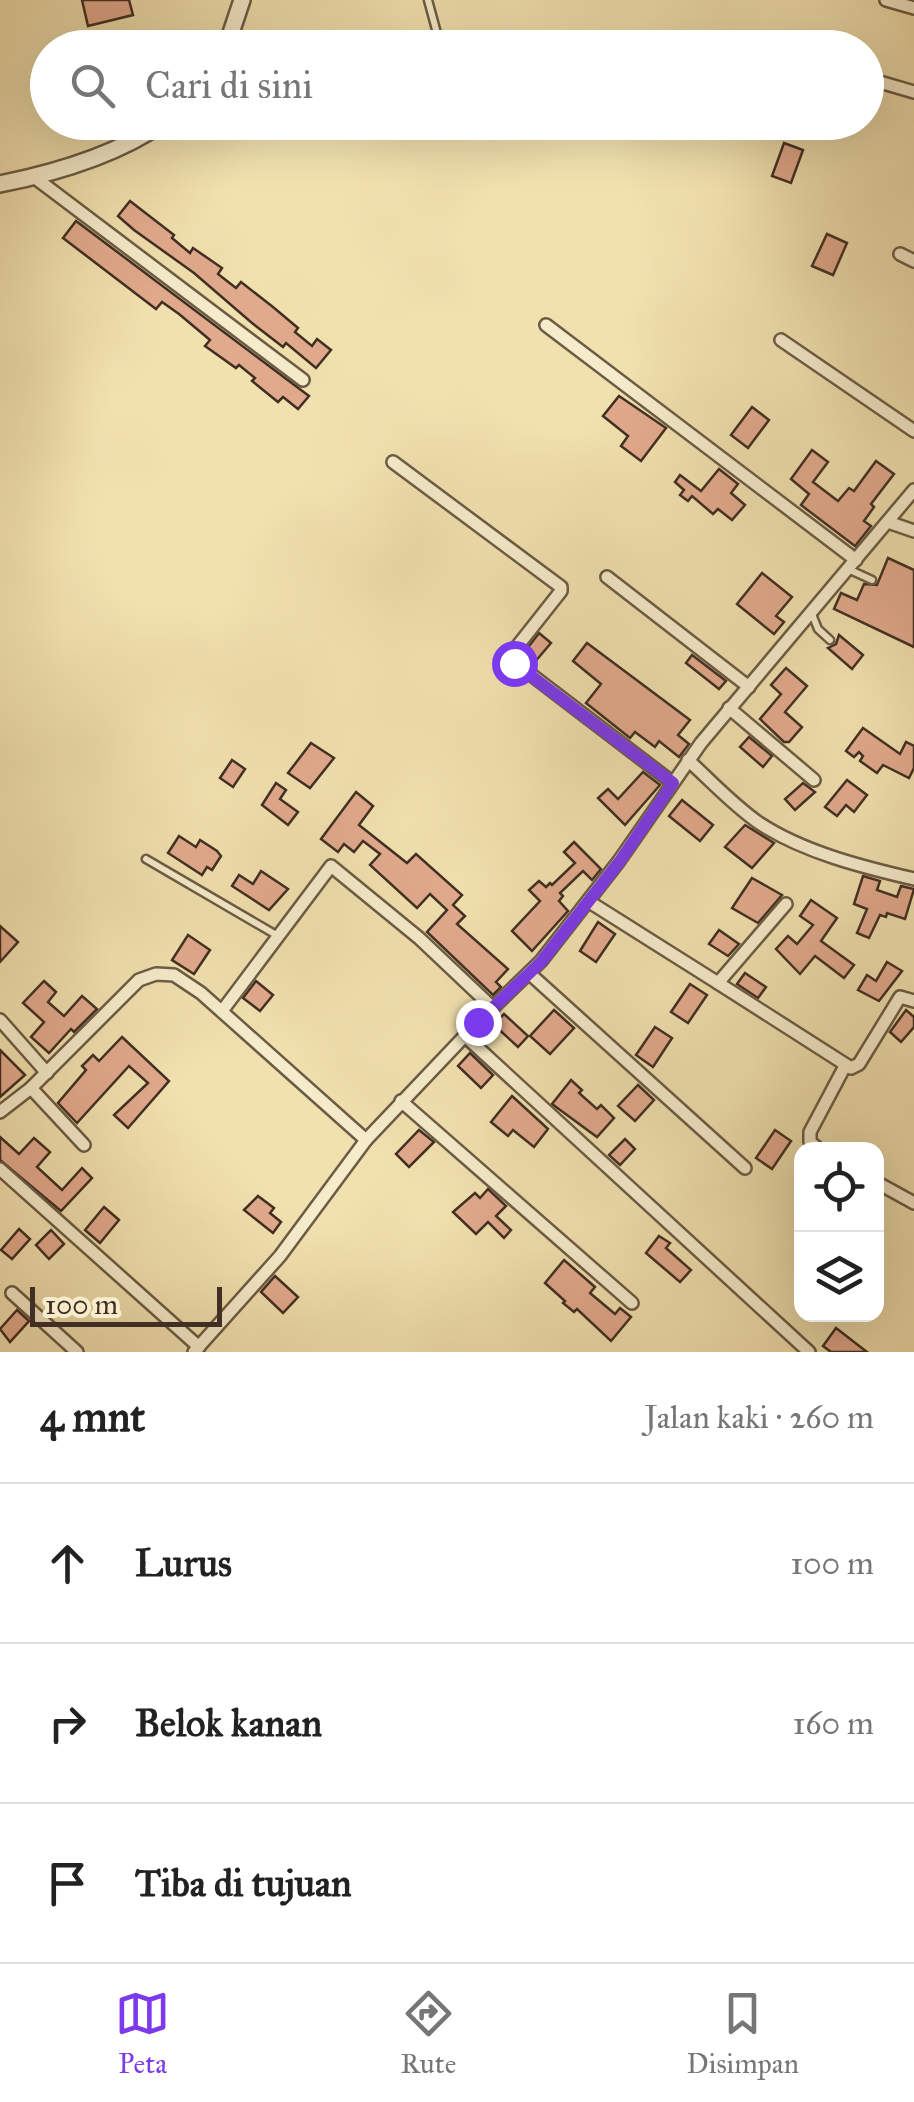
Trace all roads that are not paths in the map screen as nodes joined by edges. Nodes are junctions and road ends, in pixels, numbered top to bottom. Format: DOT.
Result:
graph roads {
  1 [pos="242,0"];
  2 [pos="428,0"];
  3 [pos="886,0"];
  4 [pos="914,8"];
  5 [pos="232,30"];
  6 [pos="436,30"];
  7 [pos="884,83"];
  8 [pos="914,92"];
  9 [pos="131,140"];
  10 [pos="34,177"];
  11 [pos="0,184"];
  12 [pos="900,254"];
  13 [pos="914,261"];
  14 [pos="546,325"];
  15 [pos="781,340"];
  16 [pos="303,380"];
  17 [pos="914,431"];
  18 [pos="394,462"];
  19 [pos="914,490"];
  20 [pos="888,522"];
  21 [pos="914,531"];
  22 [pos="852,564"];
  23 [pos="607,577"];
  24 [pos="872,580"];
  25 [pos="812,612"];
  26 [pos="830,640"];
  27 [pos="749,687"];
  28 [pos="729,708"];
  29 [pos="688,760"];
  30 [pos="814,780"];
  31 [pos="673,783"];
  32 [pos="146,859"];
  33 [pos="914,879"];
  34 [pos="588,900"];
  35 [pos="786,904"];
  36 [pos="279,937"];
  37 [pos="529,972"];
  38 [pos="718,983"];
  39 [pos="914,1002"];
  40 [pos="493,1008"];
  41 [pos="222,1011"];
  42 [pos="0,1020"];
  43 [pos="465,1036"];
  44 [pos="845,1066"];
  45 [pos="47,1073"];
  46 [pos="31,1088"];
  47 [pos="400,1101"];
  48 [pos="0,1112"];
  49 [pos="366,1140"];
  50 [pos="810,1142"];
  51 [pos="84,1145"];
  52 [pos="745,1168"];
  53 [pos="0,1169"];
  54 [pos="884,1186"];
  55 [pos="914,1203"];
  56 [pos="12,1293"];
  57 [pos="632,1303"];
  58 [pos="197,1350"];
  59 [pos="77,1352"];
  60 [pos="809,1352"];
  1 -- 5 [label="street"];
  2 -- 6 [label="lane"];
  3 -- 4 [label="street"];
  7 -- 8 [label="street"];
  9 -- 10 [label="street"];
  10 -- 11 [label="street"];
  10 -- 16 [label="street"];
  12 -- 13 [label="street"];
  14 -- 22 [label="street"];
  15 -- 17 [label="street"];
  18 -- 31 [label="street"];
  19 -- 20 [label="street"];
  20 -- 21 [label="street"];
  20 -- 22 [label="street"];
  22 -- 24 [label="lane"];
  22 -- 25 [label="street"];
  23 -- 27 [label="street"];
  25 -- 26 [label="lane"];
  25 -- 27 [label="street"];
  27 -- 28 [label="street"];
  28 -- 29 [label="street"];
  28 -- 30 [label="street"];
  29 -- 31 [label="street"];
  29 -- 33 [label="street"];
  31 -- 34 [label="street"];
  32 -- 36 [label="lane"];
  34 -- 37 [label="street"];
  34 -- 38 [label="street"];
  35 -- 38 [label="street"];
  36 -- 40 [label="street"];
  36 -- 41 [label="street"];
  37 -- 40 [label="street"];
  37 -- 52 [label="street"];
  38 -- 44 [label="street"];
  39 -- 44 [label="street"];
  40 -- 43 [label="street"];
  41 -- 45 [label="street"];
  41 -- 49 [label="street"];
  42 -- 45 [label="street"];
  43 -- 47 [label="street"];
  43 -- 60 [label="street"];
  44 -- 50 [label="street"];
  45 -- 46 [label="street"];
  46 -- 48 [label="street"];
  46 -- 51 [label="street"];
  47 -- 49 [label="street"];
  47 -- 57 [label="street"];
  49 -- 58 [label="street"];
  53 -- 58 [label="street"];
  54 -- 55 [label="street"];
  56 -- 59 [label="street"];
}
